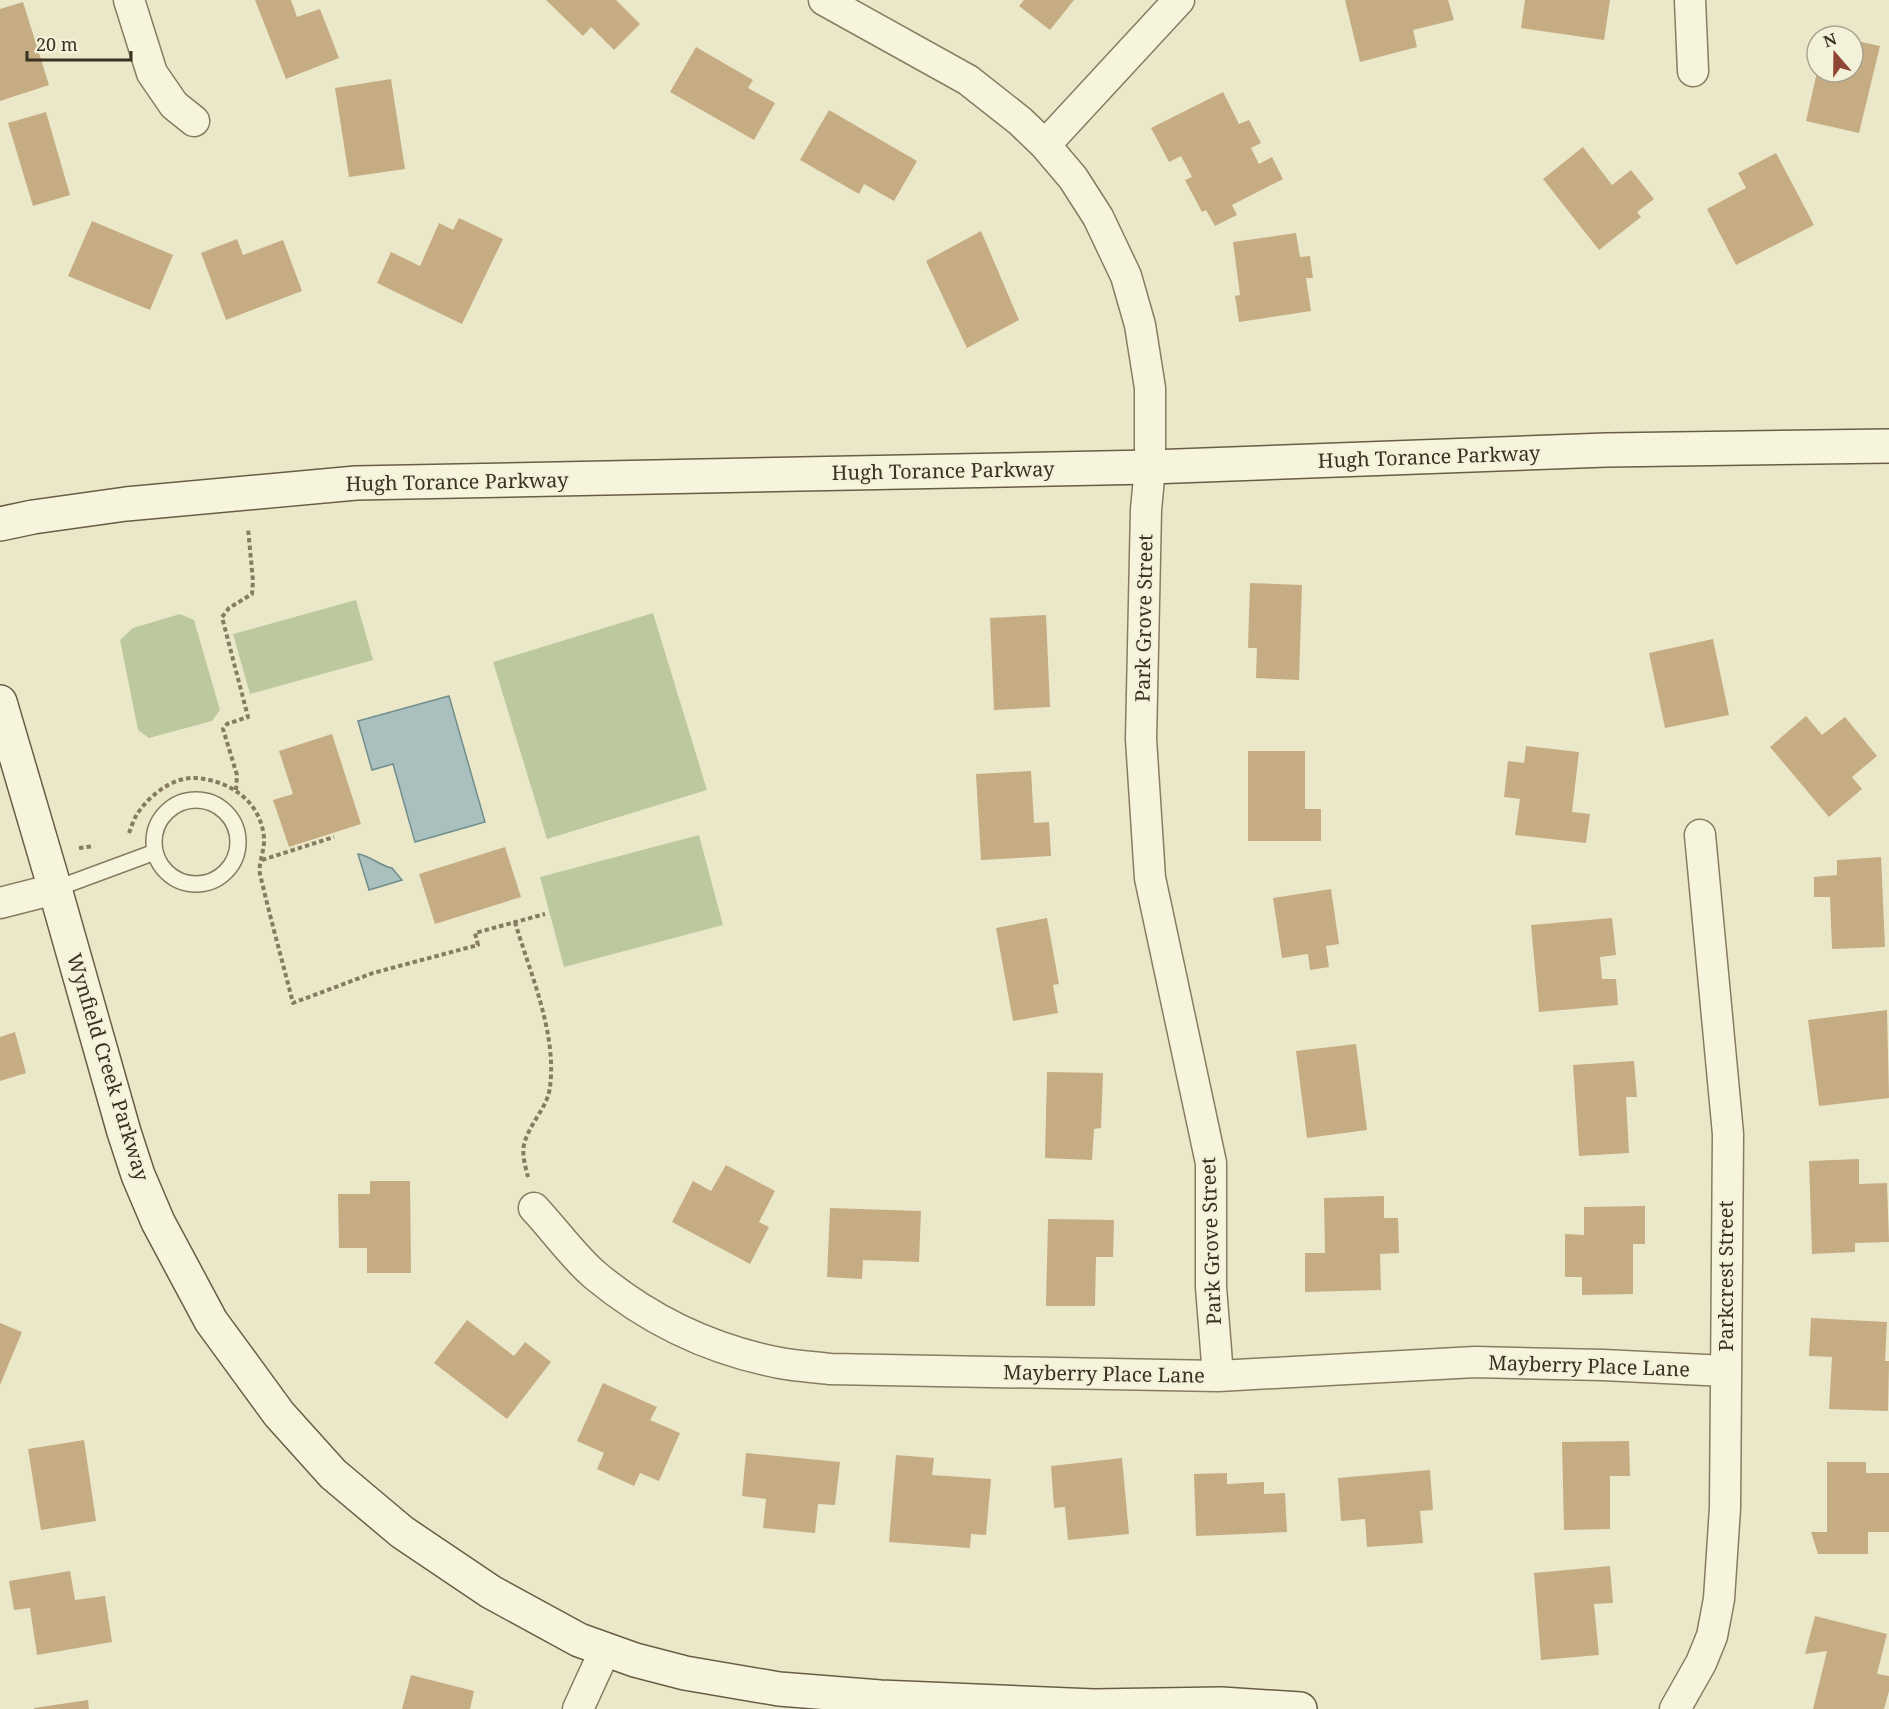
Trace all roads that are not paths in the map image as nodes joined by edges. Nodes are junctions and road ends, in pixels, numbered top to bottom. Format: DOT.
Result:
graph roads {
  1 [pos="129,0"];
  2 [pos="824,0"];
  3 [pos="1179,0"];
  4 [pos="1690,0"];
  5 [pos="1693,71"];
  6 [pos="194,121"];
  7 [pos="1045,145"];
  8 [pos="1889,446"];
  9 [pos="1150,467"];
  10 [pos="0,524"];
  11 [pos="0,702"];
  12 [pos="1700,835"];
  13 [pos="155,852"];
  14 [pos="55,889"];
  15 [pos="0,903"];
  16 [pos="534,1208"];
  17 [pos="1726,1371"];
  18 [pos="1218,1377"];
  19 [pos="605,1650"];
  20 [pos="1094,1707"];
  21 [pos="578,1709"];
  22 [pos="1300,1709"];
  23 [pos="1675,1709"];
  1 -- 6 [label="street"];
  2 -- 7 [label="street, Park Grove Street"];
  3 -- 7 [label="street"];
  4 -- 5 [label="street"];
  7 -- 9 [label="street, Park Grove Street"];
  8 -- 9 [label="street, Hugh Torance Parkway"];
  9 -- 10 [label="street, Hugh Torance Parkway"];
  9 -- 18 [label="street, Park Grove Street"];
  11 -- 14 [label="street, Wynfield Creek Parkway"];
  12 -- 17 [label="street, Parkcrest Street"];
  13 -- 13 [label="lane"];
  13 -- 14 [label="lane"];
  14 -- 15 [label="street"];
  14 -- 19 [label="street, Wynfield Creek Parkway"];
  16 -- 18 [label="street, Mayberry Place Lane"];
  17 -- 18 [label="street, Mayberry Place Lane"];
  17 -- 23 [label="street, Parkcrest Street"];
  19 -- 20 [label="street, Wynfield Creek Parkway"];
  19 -- 21 [label="street"];
  20 -- 22 [label="street, Wynfield Creek Parkway"];
}
